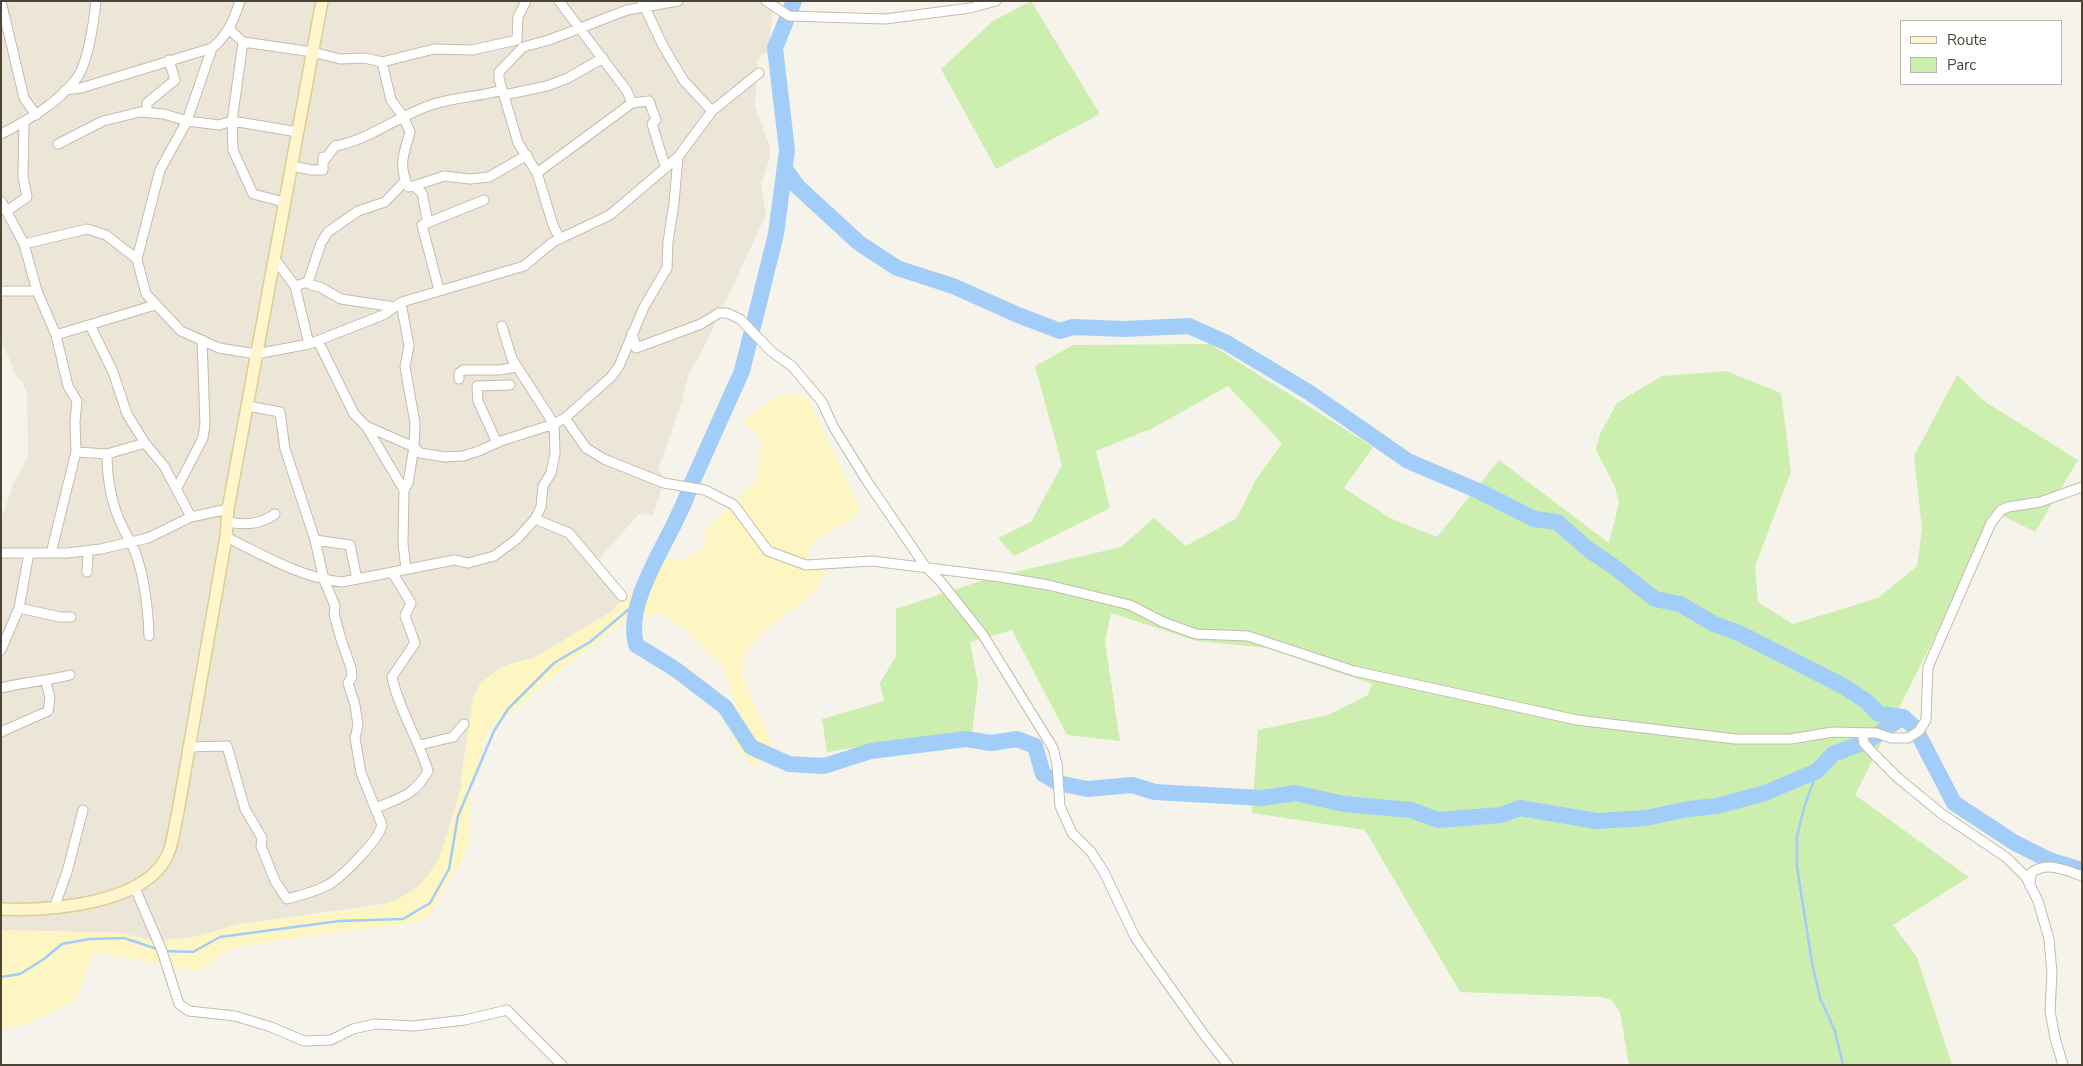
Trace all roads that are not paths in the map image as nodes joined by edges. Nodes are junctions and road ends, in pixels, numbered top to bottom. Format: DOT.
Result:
graph roads {
  1 [pos="1,1"];
  2 [pos="96,1"];
  3 [pos="231,1"];
  4 [pos="322,1"];
  5 [pos="526,1"];
  6 [pos="559,1"];
  7 [pos="678,1"];
  8 [pos="766,1"];
  9 [pos="996,1"];
  10 [pos="644,2"];
  11 [pos="239,5"];
  12 [pos="581,28"];
  13 [pos="230,29"];
  14 [pos="243,42"];
  15 [pos="520,44"];
  16 [pos="212,48"];
  17 [pos="313,52"];
  18 [pos="603,58"];
  19 [pos="169,60"];
  20 [pos="382,62"];
  21 [pos="758,73"];
  22 [pos="65,90"];
  23 [pos="503,93"];
  24 [pos="632,103"];
  25 [pos="712,111"];
  26 [pos="147,112"];
  27 [pos="36,115"];
  28 [pos="403,116"];
  29 [pos="186,121"];
  30 [pos="232,121"];
  31 [pos="24,122"];
  32 [pos="298,132"];
  33 [pos="1,134"];
  34 [pos="58,144"];
  35 [pos="527,155"];
  36 [pos="678,156"];
  37 [pos="291,166"];
  38 [pos="666,166"];
  39 [pos="537,173"];
  40 [pos="406,180"];
  41 [pos="414,186"];
  42 [pos="484,200"];
  43 [pos="1,201"];
  44 [pos="284,202"];
  45 [pos="7,211"];
  46 [pos="428,223"];
  47 [pos="560,239"];
  48 [pos="24,244"];
  49 [pos="274,258"];
  50 [pos="137,259"];
  51 [pos="308,282"];
  52 [pos="295,286"];
  53 [pos="439,290"];
  54 [pos="1,291"];
  55 [pos="37,291"];
  56 [pos="154,305"];
  57 [pos="398,305"];
  58 [pos="90,326"];
  59 [pos="502,326"];
  60 [pos="632,332"];
  61 [pos="56,335"];
  62 [pos="202,340"];
  63 [pos="318,341"];
  64 [pos="309,344"];
  65 [pos="256,354"];
  66 [pos="517,367"];
  67 [pos="459,379"];
  68 [pos="510,385"];
  69 [pos="248,406"];
  70 [pos="564,418"];
  71 [pos="554,424"];
  72 [pos="366,426"];
  73 [pos="497,442"];
  74 [pos="145,443"];
  75 [pos="414,447"];
  76 [pos="76,452"];
  77 [pos="107,454"];
  78 [pos="2082,487"];
  79 [pos="177,488"];
  80 [pos="404,490"];
  81 [pos="228,509"];
  82 [pos="275,514"];
  83 [pos="191,517"];
  84 [pos="535,519"];
  85 [pos="227,522"];
  86 [pos="226,538"];
  87 [pos="315,540"];
  88 [pos="130,542"];
  89 [pos="88,551"];
  90 [pos="4,553"];
  91 [pos="29,553"];
  92 [pos="51,553"];
  93 [pos="925,566"];
  94 [pos="406,569"];
  95 [pos="87,572"];
  96 [pos="392,572"];
  97 [pos="357,579"];
  98 [pos="324,580"];
  99 [pos="622,596"];
  100 [pos="19,608"];
  101 [pos="71,617"];
  102 [pos="149,636"];
  103 [pos="1,650"];
  104 [pos="70,675"];
  105 [pos="46,682"];
  106 [pos="1,688"];
  107 [pos="464,724"];
  108 [pos="1,732"];
  109 [pos="1862,734"];
  110 [pos="420,745"];
  111 [pos="188,747"];
  112 [pos="376,808"];
  113 [pos="83,810"];
  114 [pos="2082,876"];
  115 [pos="134,886"];
  116 [pos="2030,886"];
  117 [pos="54,908"];
  118 [pos="1,909"];
  119 [pos="562,1065"];
  120 [pos="1228,1065"];
  121 [pos="2064,1065"];
  1 -- 27 [label="street"];
  2 -- 22 [label="street"];
  3 -- 11 [label="street"];
  4 -- 17 [label="street"];
  5 -- 15 [label="street"];
  6 -- 12 [label="street"];
  7 -- 10 [label="street"];
  8 -- 9 [label="street"];
  10 -- 12 [label="street"];
  10 -- 25 [label="street"];
  11 -- 13 [label="street"];
  12 -- 15 [label="street"];
  12 -- 18 [label="street"];
  13 -- 14 [label="street"];
  13 -- 16 [label="street"];
  14 -- 17 [label="street"];
  14 -- 30 [label="street"];
  15 -- 20 [label="street"];
  15 -- 23 [label="street"];
  16 -- 19 [label="street"];
  16 -- 29 [label="street"];
  17 -- 20 [label="street"];
  17 -- 32 [label="street"];
  18 -- 23 [label="street"];
  18 -- 24 [label="street"];
  19 -- 22 [label="street"];
  19 -- 26 [label="street"];
  20 -- 28 [label="street"];
  21 -- 25 [label="street"];
  22 -- 27 [label="street"];
  23 -- 28 [label="street"];
  23 -- 35 [label="street"];
  24 -- 38 [label="street"];
  24 -- 39 [label="street"];
  25 -- 36 [label="street"];
  26 -- 29 [label="street"];
  26 -- 34 [label="street"];
  27 -- 31 [label="street"];
  28 -- 37 [label="street"];
  28 -- 40 [label="street"];
  29 -- 30 [label="street"];
  29 -- 50 [label="street"];
  30 -- 32 [label="street"];
  30 -- 44 [label="street"];
  31 -- 33 [label="street"];
  31 -- 45 [label="street"];
  32 -- 37 [label="street"];
  35 -- 39 [label="street"];
  35 -- 41 [label="street"];
  36 -- 38 [label="street"];
  36 -- 60 [label="street"];
  37 -- 44 [label="street"];
  38 -- 47 [label="street"];
  39 -- 47 [label="street"];
  40 -- 41 [label="street"];
  40 -- 51 [label="street"];
  41 -- 46 [label="street"];
  42 -- 46 [label="street"];
  43 -- 45 [label="street"];
  44 -- 49 [label="street"];
  45 -- 48 [label="street"];
  46 -- 53 [label="street"];
  47 -- 53 [label="street"];
  48 -- 50 [label="street"];
  48 -- 55 [label="street"];
  49 -- 52 [label="street"];
  49 -- 65 [label="street"];
  50 -- 56 [label="street"];
  51 -- 52 [label="street"];
  51 -- 57 [label="street"];
  52 -- 64 [label="street"];
  53 -- 57 [label="street"];
  54 -- 55 [label="street"];
  55 -- 61 [label="street"];
  56 -- 58 [label="street"];
  56 -- 62 [label="street"];
  57 -- 63 [label="street"];
  57 -- 75 [label="street"];
  58 -- 61 [label="street"];
  58 -- 74 [label="street"];
  59 -- 66 [label="street"];
  60 -- 70 [label="street"];
  60 -- 93 [label="street"];
  61 -- 76 [label="street"];
  62 -- 65 [label="street"];
  62 -- 79 [label="street"];
  63 -- 64 [label="street"];
  63 -- 72 [label="street"];
  64 -- 65 [label="street"];
  65 -- 69 [label="street"];
  66 -- 67 [label="street"];
  66 -- 71 [label="street"];
  68 -- 73 [label="street"];
  69 -- 81 [label="street"];
  69 -- 87 [label="street"];
  70 -- 71 [label="street"];
  70 -- 93 [label="street"];
  71 -- 73 [label="street"];
  71 -- 84 [label="street"];
  72 -- 75 [label="street"];
  72 -- 80 [label="street"];
  73 -- 75 [label="street"];
  74 -- 77 [label="street"];
  74 -- 79 [label="street"];
  75 -- 80 [label="street"];
  76 -- 77 [label="street"];
  76 -- 92 [label="street"];
  77 -- 88 [label="street"];
  78 -- 109 [label="street"];
  79 -- 83 [label="street"];
  80 -- 94 [label="street"];
  81 -- 83 [label="street"];
  81 -- 85 [label="street"];
  82 -- 85 [label="street"];
  83 -- 88 [label="street"];
  84 -- 94 [label="street"];
  84 -- 99 [label="street"];
  85 -- 86 [label="street"];
  86 -- 98 [label="street"];
  86 -- 111 [label="street"];
  87 -- 97 [label="street"];
  87 -- 98 [label="street"];
  88 -- 89 [label="street"];
  88 -- 102 [label="street"];
  89 -- 92 [label="street"];
  89 -- 95 [label="street"];
  90 -- 91 [label="street"];
  91 -- 92 [label="street"];
  91 -- 100 [label="street"];
  93 -- 109 [label="street"];
  93 -- 120 [label="street"];
  94 -- 96 [label="street"];
  96 -- 97 [label="street"];
  96 -- 110 [label="street"];
  97 -- 98 [label="street"];
  98 -- 112 [label="street"];
  100 -- 101 [label="street"];
  100 -- 103 [label="street"];
  104 -- 105 [label="street"];
  105 -- 106 [label="street"];
  105 -- 108 [label="street"];
  107 -- 110 [label="street"];
  109 -- 116 [label="street"];
  110 -- 112 [label="street"];
  111 -- 112 [label="street"];
  111 -- 115 [label="street"];
  113 -- 117 [label="street"];
  114 -- 116 [label="street"];
  115 -- 117 [label="street"];
  115 -- 119 [label="street"];
  116 -- 121 [label="street"];
  117 -- 118 [label="street"];
}
